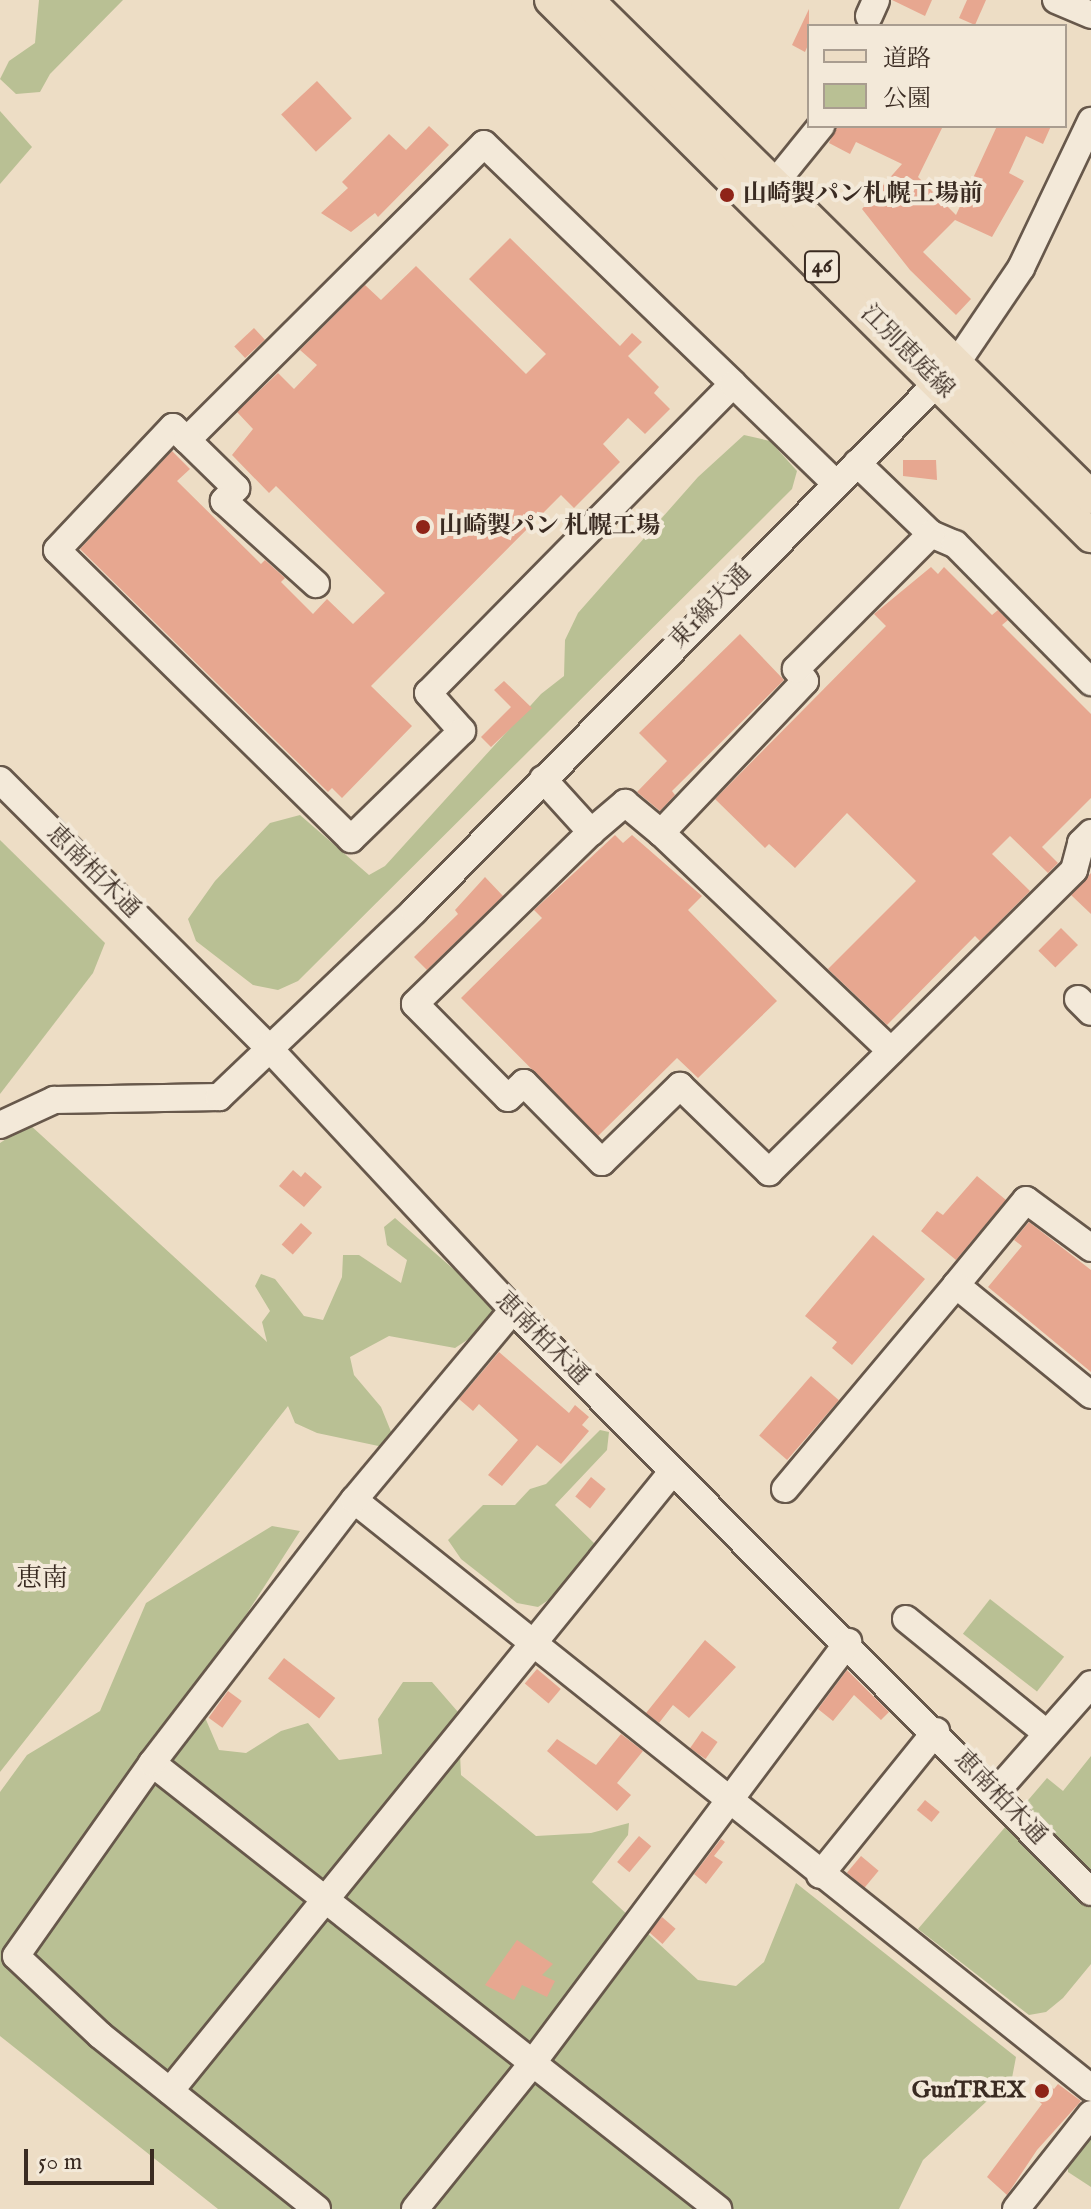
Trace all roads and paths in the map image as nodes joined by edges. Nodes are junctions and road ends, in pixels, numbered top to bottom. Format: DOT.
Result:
graph roads {
  1 [pos="1056,0"];
  2 [pos="572,4"];
  3 [pos="1091,15"];
  4 [pos="1091,121"];
  5 [pos="819,128"];
  6 [pos="774,184"];
  7 [pos="947,373"];
  8 [pos="733,384"];
  9 [pos="187,440"];
  10 [pos="857,463"];
  11 [pos="834,482"];
  12 [pos="1091,497"];
  13 [pos="931,534"];
  14 [pos="1091,536"];
  15 [pos="316,584"];
  16 [pos="1091,682"];
  17 [pos="543,779"];
  18 [pos="0,780"];
  19 [pos="591,832"];
  20 [pos="661,833"];
  21 [pos="1091,833"];
  22 [pos="268,1047"];
  23 [pos="891,1051"];
  24 [pos="0,1125"];
  25 [pos="1091,1248"];
  26 [pos="956,1285"];
  27 [pos="513,1310"];
  28 [pos="1091,1395"];
  29 [pos="673,1471"];
  30 [pos="785,1489"];
  31 [pos="354,1500"];
  32 [pos="906,1619"];
  33 [pos="536,1642"];
  34 [pos="848,1642"];
  35 [pos="1091,1684"];
  36 [pos="936,1731"];
  37 [pos="1045,1732"];
  38 [pos="152,1763"];
  39 [pos="995,1793"];
  40 [pos="727,1801"];
  41 [pos="820,1875"];
  42 [pos="1091,1892"];
  43 [pos="325,1900"];
  44 [pos="531,2065"];
  45 [pos="1091,2088"];
  46 [pos="170,2091"];
  47 [pos="1091,2114"];
  48 [pos="317,2209"];
  49 [pos="415,2209"];
  50 [pos="718,2209"];
  51 [pos="1016,2209"];
  1 -- 3 [label="street"];
  2 -- 6 [label="main road, 江別恵庭線 / 46"];
  2 -- 7 [label="main road, 江別恵庭線 / 46"];
  4 -- 7 [label="street, 東1線大通"];
  5 -- 6 [label="street"];
  6 -- 7 [label="main road, 江別恵庭線 / 46"];
  7 -- 10 [label="street, 東1線大通"];
  7 -- 12 [label="main road, 江別恵庭線 / 46"];
  7 -- 14 [label="main road, 江別恵庭線 / 46"];
  8 -- 9 [label="street"];
  8 -- 9 [label="street"];
  8 -- 11 [label="street"];
  9 -- 15 [label="street"];
  10 -- 11 [label="street, 東1線大通"];
  10 -- 13 [label="street"];
  11 -- 17 [label="street, 東1線大通"];
  13 -- 16 [label="street"];
  13 -- 20 [label="street"];
  17 -- 19 [label="street"];
  17 -- 22 [label="street, 東1線大通"];
  18 -- 22 [label="street, 恵南柏木通"];
  19 -- 20 [label="street"];
  19 -- 23 [label="street"];
  20 -- 23 [label="street"];
  21 -- 23 [label="street"];
  22 -- 24 [label="street, 東1線大通"];
  22 -- 27 [label="street, 恵南柏木通"];
  25 -- 26 [label="street"];
  26 -- 28 [label="street"];
  26 -- 30 [label="street"];
  27 -- 29 [label="street, 恵南柏木通"];
  27 -- 31 [label="street"];
  29 -- 33 [label="street"];
  29 -- 34 [label="street, 恵南柏木通"];
  31 -- 33 [label="street"];
  31 -- 38 [label="street"];
  32 -- 37 [label="street"];
  33 -- 40 [label="street"];
  33 -- 43 [label="street"];
  34 -- 36 [label="street, 恵南柏木通"];
  34 -- 40 [label="street"];
  35 -- 37 [label="street"];
  36 -- 39 [label="street, 恵南柏木通"];
  36 -- 41 [label="street"];
  37 -- 39 [label="street"];
  38 -- 43 [label="street"];
  38 -- 46 [label="street"];
  39 -- 42 [label="street, 恵南柏木通"];
  40 -- 41 [label="street"];
  40 -- 44 [label="street"];
  41 -- 45 [label="street"];
  43 -- 44 [label="street"];
  43 -- 46 [label="street"];
  44 -- 49 [label="street"];
  44 -- 50 [label="street"];
  46 -- 48 [label="street"];
  47 -- 51 [label="street"];
}
